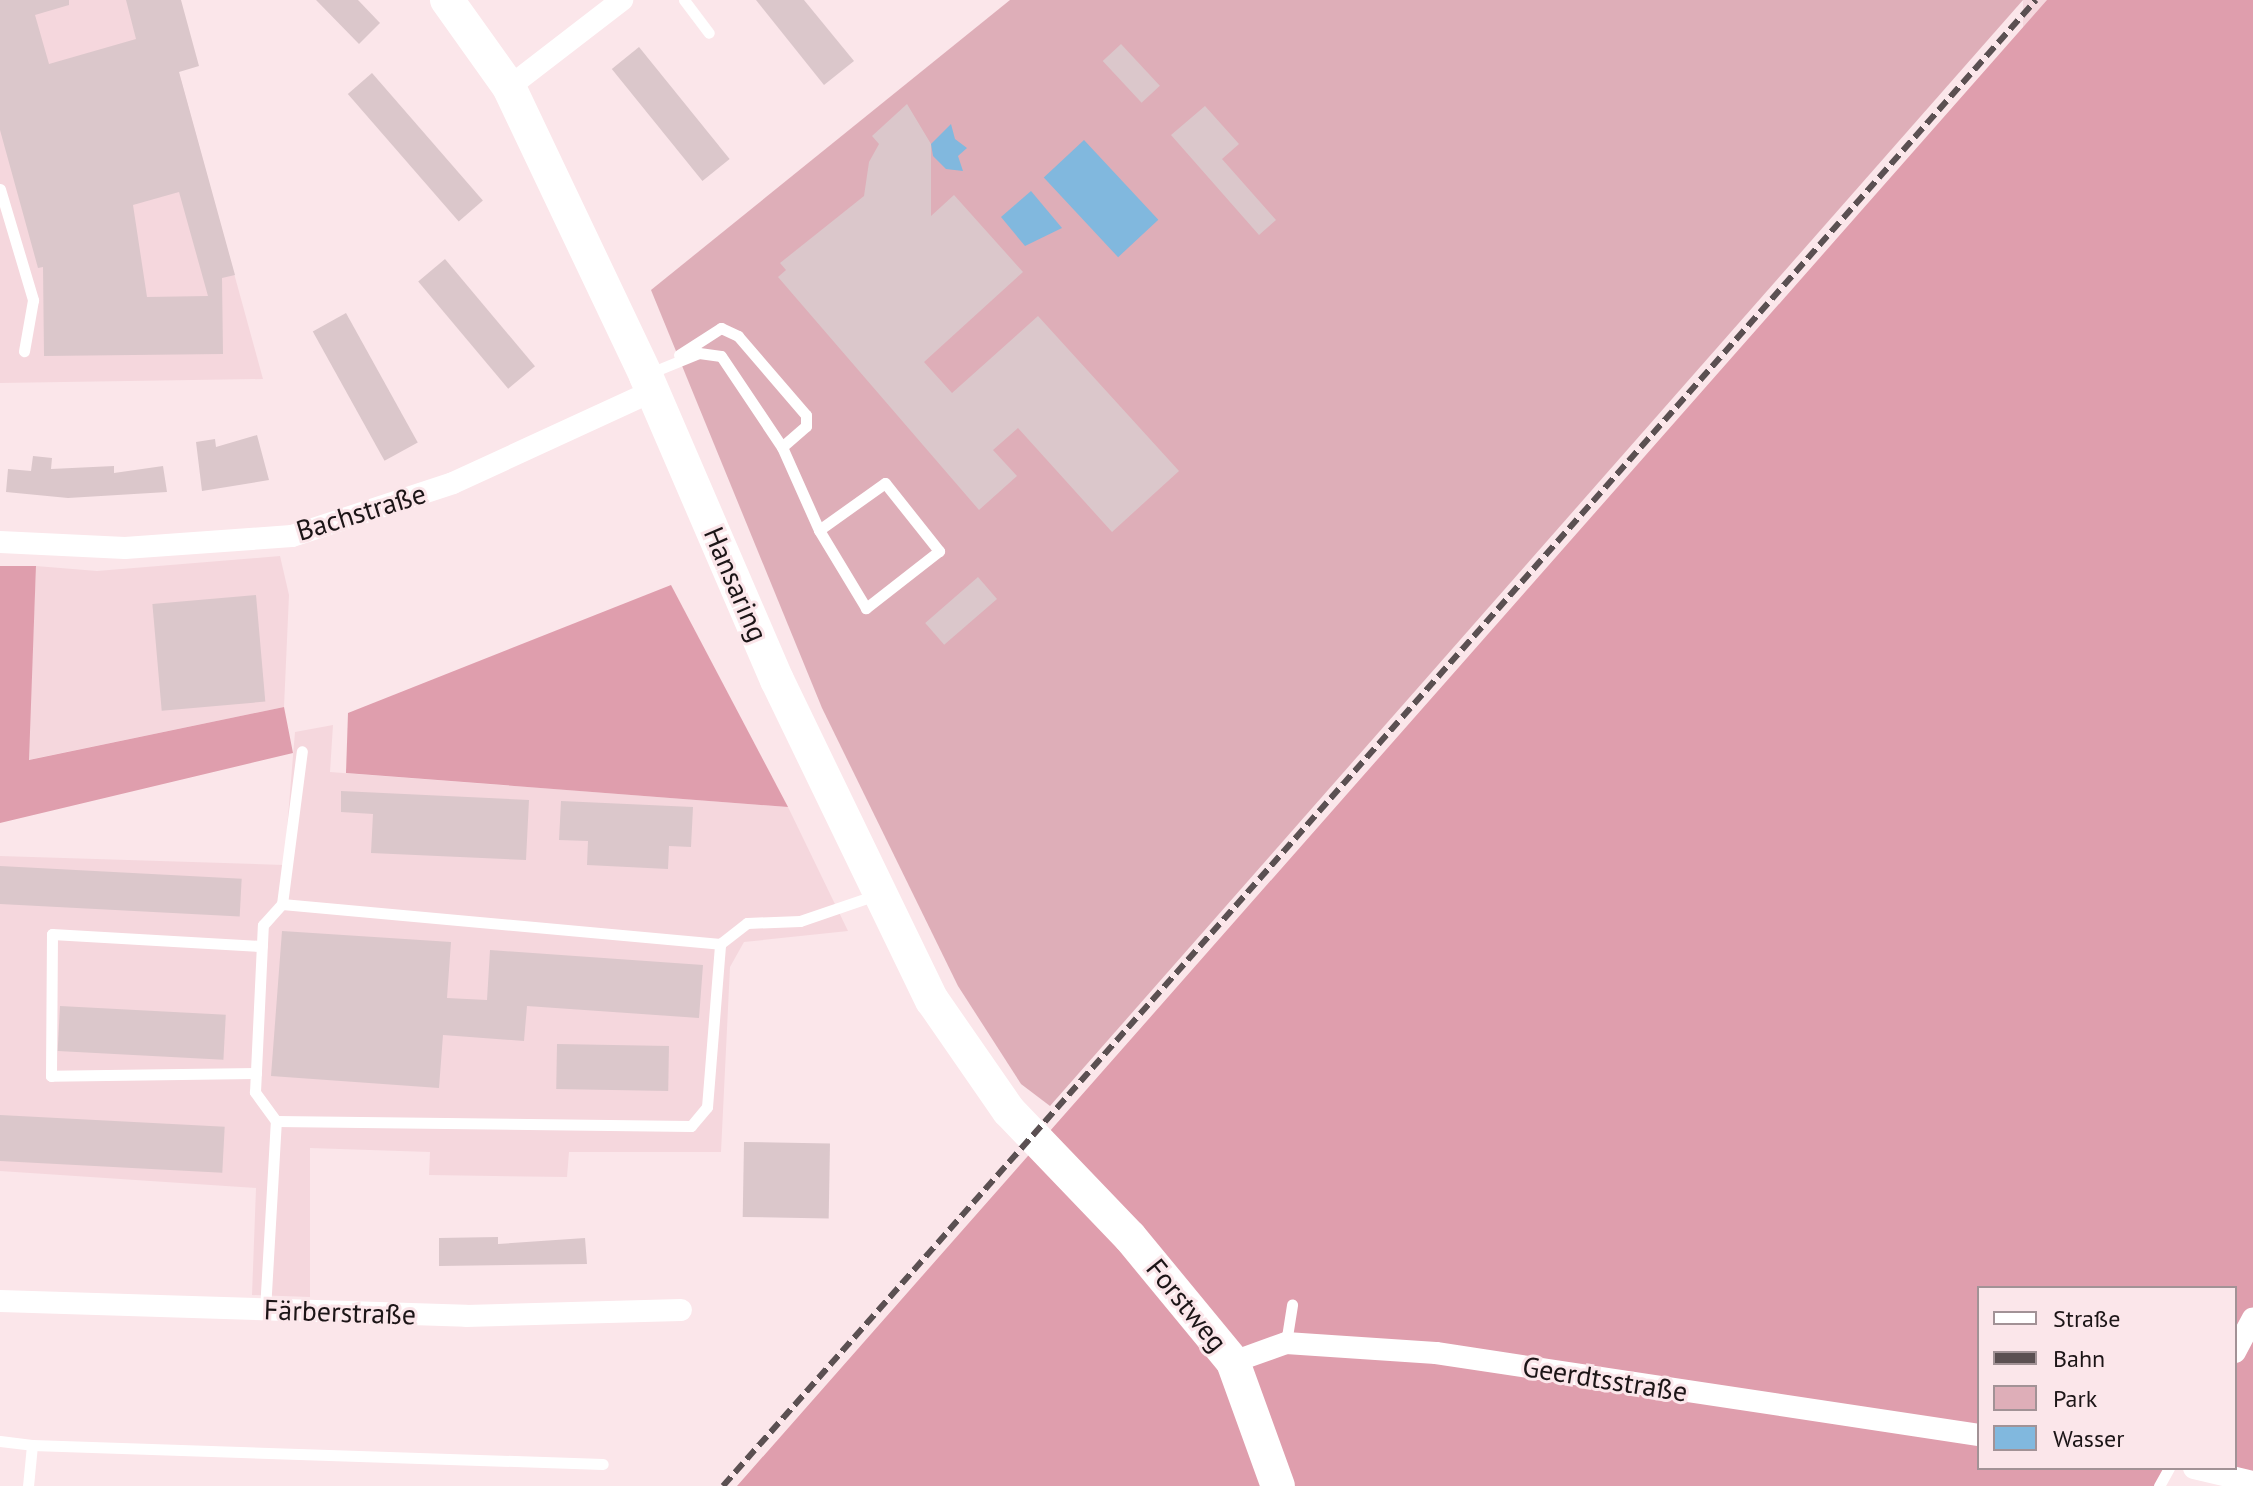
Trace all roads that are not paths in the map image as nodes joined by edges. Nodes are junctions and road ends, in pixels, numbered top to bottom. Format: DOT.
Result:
graph roads {
  1 [pos="447,0"];
  2 [pos="622,0"];
  3 [pos="684,0"];
  4 [pos="709,33"];
  5 [pos="509,87"];
  6 [pos="0,189"];
  7 [pos="24,351"];
  8 [pos="656,376"];
  9 [pos="782,447"];
  10 [pos="819,530"];
  11 [pos="0,542"];
  12 [pos="302,751"];
  13 [pos="880,893"];
  14 [pos="282,904"];
  15 [pos="720,944"];
  16 [pos="262,946"];
  17 [pos="256,1073"];
  18 [pos="276,1121"];
  19 [pos="1049,1153"];
  20 [pos="0,1301"];
  21 [pos="1292,1304"];
  22 [pos="265,1310"];
  23 [pos="681,1310"];
  24 [pos="2253,1318"];
  25 [pos="1286,1343"];
  26 [pos="2237,1348"];
  27 [pos="1233,1362"];
  28 [pos="1977,1435"];
  29 [pos="0,1441"];
  30 [pos="32,1445"];
  31 [pos="603,1464"];
  32 [pos="2202,1470"];
  33 [pos="2253,1482"];
  34 [pos="28,1486"];
  35 [pos="1278,1486"];
  1 -- 5 [label="main road, Hansaring"];
  2 -- 5 [label="street"];
  3 -- 4 [label="lane"];
  5 -- 8 [label="main road, Hansaring"];
  6 -- 7 [label="lane"];
  8 -- 9 [label="lane"];
  8 -- 9 [label="lane"];
  8 -- 11 [label="street, Bachstraße"];
  8 -- 13 [label="main road, Hansaring"];
  9 -- 10 [label="lane"];
  10 -- 10 [label="lane"];
  12 -- 14 [label="lane"];
  13 -- 15 [label="lane"];
  13 -- 19 [label="main road, Hansaring"];
  14 -- 15 [label="lane"];
  14 -- 16 [label="lane"];
  15 -- 18 [label="lane"];
  16 -- 17 [label="lane"];
  16 -- 17 [label="lane"];
  17 -- 18 [label="lane"];
  18 -- 22 [label="lane"];
  19 -- 27 [label="main road, Forstweg"];
  20 -- 22 [label="street, Färberstraße"];
  21 -- 25 [label="lane"];
  22 -- 23 [label="street, Färberstraße"];
  24 -- 26 [label="street"];
  25 -- 27 [label="street, Geerdtsstraße"];
  25 -- 28 [label="street, Geerdtsstraße"];
  27 -- 35 [label="main road, Forstweg"];
  29 -- 30 [label="lane"];
  30 -- 31 [label="lane"];
  30 -- 34 [label="lane"];
  32 -- 33 [label="street"];
}
